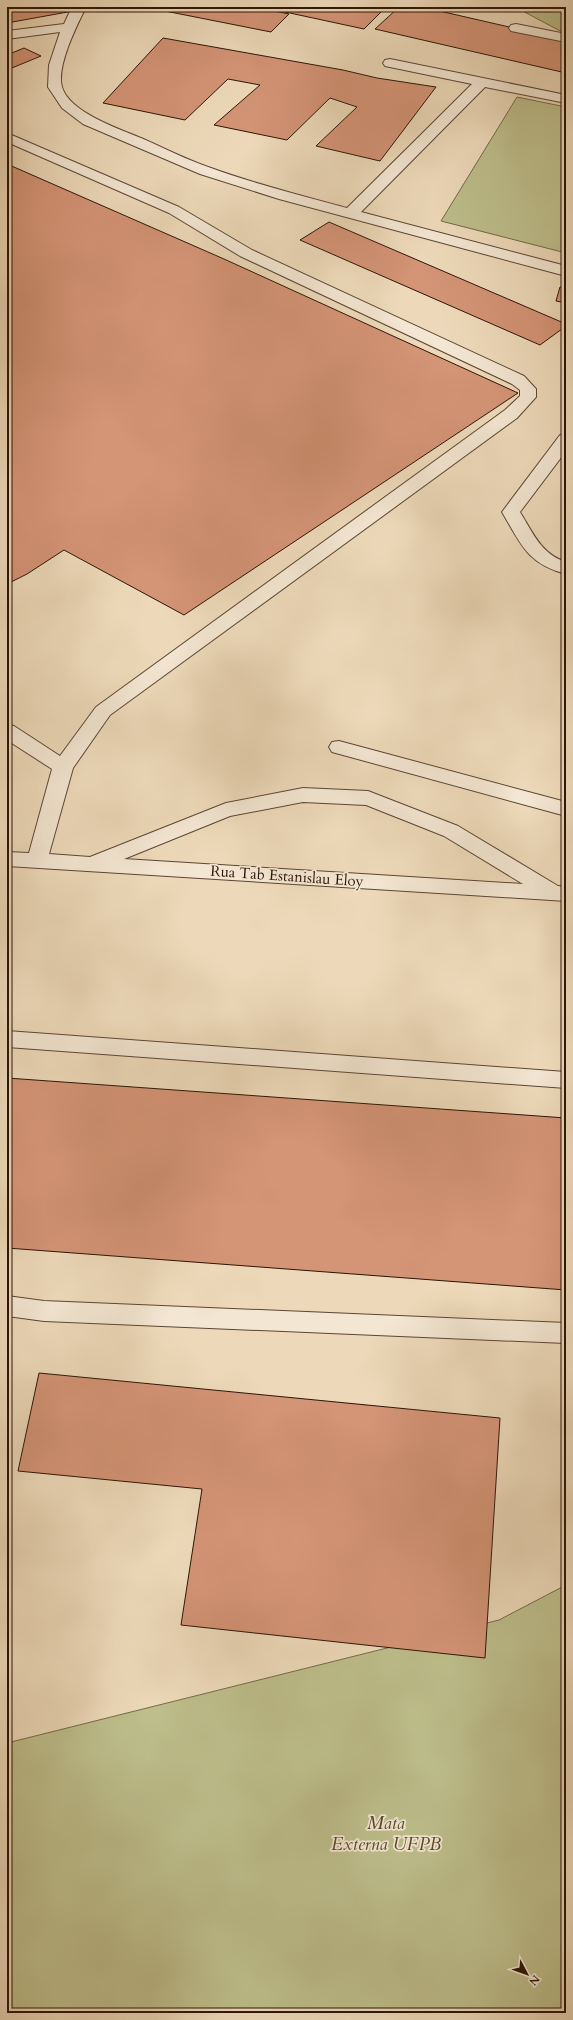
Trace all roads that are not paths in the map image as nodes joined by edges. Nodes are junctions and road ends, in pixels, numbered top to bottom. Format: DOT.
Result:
graph roads {
  1 [pos="79,7"];
  2 [pos="70,27"];
  3 [pos="516,28"];
  4 [pos="7,35"];
  5 [pos="566,38"];
  6 [pos="390,62"];
  7 [pos="483,82"];
  8 [pos="566,99"];
  9 [pos="7,137"];
  10 [pos="350,214"];
  11 [pos="566,271"];
  12 [pos="566,439"];
  13 [pos="566,568"];
  14 [pos="7,731"];
  15 [pos="340,747"];
  16 [pos="63,767"];
  17 [pos="566,809"];
  18 [pos="7,859"];
  19 [pos="37,861"];
  20 [pos="93,864"];
  21 [pos="560,894"];
  22 [pos="7,1039"];
  23 [pos="566,1080"];
  24 [pos="7,1306"];
  25 [pos="566,1333"];
  1 -- 2 [label="street"];
  2 -- 4 [label="street"];
  2 -- 10 [label="street"];
  3 -- 5 [label="street"];
  6 -- 7 [label="street"];
  7 -- 8 [label="street"];
  7 -- 10 [label="street"];
  9 -- 16 [label="street"];
  10 -- 11 [label="street"];
  12 -- 13 [label="street"];
  14 -- 16 [label="street"];
  15 -- 17 [label="street"];
  16 -- 19 [label="street"];
  18 -- 19 [label="street, Rua Tab Estanislau Eloy"];
  19 -- 20 [label="street, Rua Tab Estanislau Eloy"];
  20 -- 21 [label="street, Rua Tab Estanislau Eloy"];
  20 -- 21 [label="street"];
  22 -- 23 [label="street"];
  24 -- 25 [label="street"];
}
